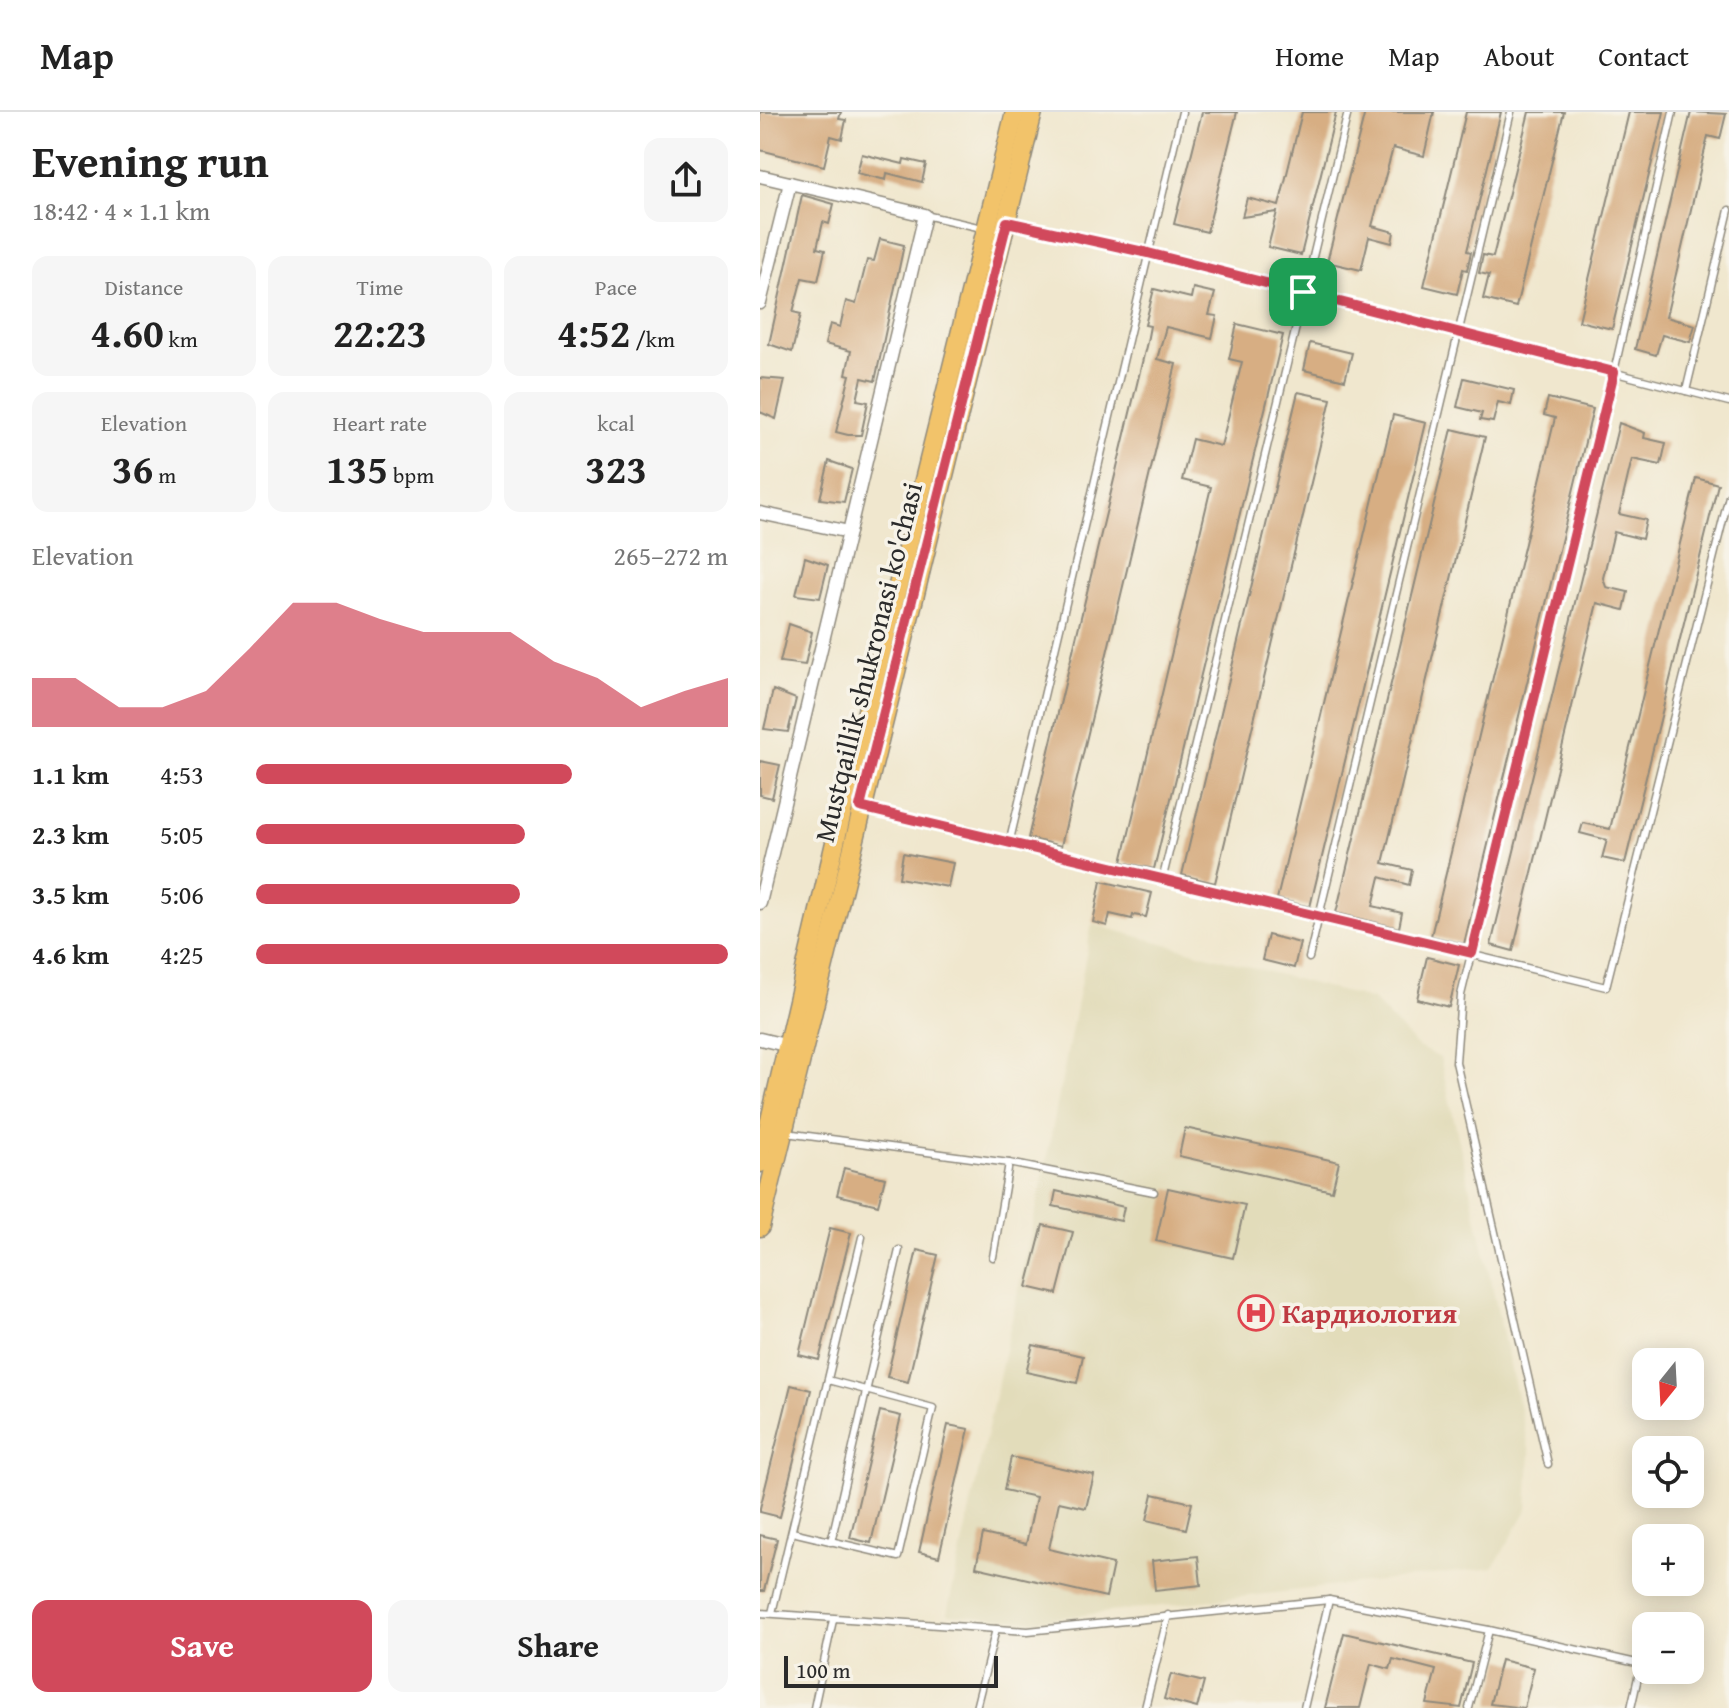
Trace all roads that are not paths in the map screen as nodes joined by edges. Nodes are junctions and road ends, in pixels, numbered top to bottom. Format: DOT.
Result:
graph roads {
  1 [pos="1015,112"];
  2 [pos="1033,112"];
  3 [pos="1182,112"];
  4 [pos="1348,112"];
  5 [pos="1511,112"];
  6 [pos="1673,112"];
  7 [pos="760,176"];
  8 [pos="790,183"];
  9 [pos="1729,210"];
  10 [pos="925,215"];
  11 [pos="1007,222"];
  12 [pos="986,229"];
  13 [pos="1148,253"];
  14 [pos="1303,292"];
  15 [pos="760,303"];
  16 [pos="1457,332"];
  17 [pos="1614,372"];
  18 [pos="1686,391"];
  19 [pos="1729,402"];
  20 [pos="1729,496"];
  21 [pos="760,513"];
  22 [pos="849,532"];
  23 [pos="860,807"];
  24 [pos="1009,844"];
  25 [pos="1162,881"];
  26 [pos="760,903"];
  27 [pos="1318,916"];
  28 [pos="1472,953"];
  29 [pos="1309,958"];
  30 [pos="760,1039"];
  31 [pos="789,1046"];
  32 [pos="783,1132"];
  33 [pos="760,1163"];
  34 [pos="1009,1163"];
  35 [pos="1154,1192"];
  36 [pos="760,1227"];
  37 [pos="862,1237"];
  38 [pos="899,1250"];
  39 [pos="993,1257"];
  40 [pos="828,1380"];
  41 [pos="866,1390"];
  42 [pos="1548,1464"];
  43 [pos="792,1532"];
  44 [pos="831,1542"];
  45 [pos="1329,1600"];
  46 [pos="760,1613"];
  47 [pos="772,1613"];
  48 [pos="1168,1615"];
  49 [pos="833,1620"];
  50 [pos="996,1629"];
  51 [pos="1489,1630"];
  52 [pos="814,1708"];
  53 [pos="976,1708"];
  54 [pos="1145,1708"];
  55 [pos="1304,1708"];
  56 [pos="1469,1708"];
  57 [pos="1631,1708"];
  1 -- 12 [label="main road, Mustqaillik shukronasi ko'chasi"];
  2 -- 11 [label="main road, Mustqaillik shukronasi ko'chasi"];
  3 -- 13 [label="lane"];
  4 -- 14 [label="lane"];
  5 -- 16 [label="lane"];
  6 -- 17 [label="lane"];
  7 -- 8 [label="street"];
  8 -- 10 [label="street"];
  8 -- 15 [label="street"];
  9 -- 18 [label="lane"];
  10 -- 12 [label="lane"];
  10 -- 22 [label="street"];
  11 -- 13 [label="lane"];
  11 -- 23 [label="main road, Mustqaillik shukronasi ko'chasi"];
  12 -- 31 [label="main road, Mustqaillik shukronasi ko'chasi"];
  13 -- 14 [label="lane"];
  13 -- 24 [label="lane"];
  14 -- 16 [label="lane"];
  14 -- 25 [label="lane"];
  16 -- 17 [label="lane"];
  16 -- 27 [label="lane"];
  17 -- 18 [label="lane"];
  17 -- 28 [label="lane"];
  18 -- 19 [label="lane"];
  20 -- 28 [label="lane"];
  21 -- 22 [label="street"];
  22 -- 26 [label="street"];
  23 -- 24 [label="lane"];
  23 -- 32 [label="main road, Mustqaillik shukronasi ko'chasi"];
  24 -- 25 [label="lane"];
  25 -- 27 [label="lane"];
  27 -- 28 [label="lane"];
  27 -- 29 [label="lane"];
  28 -- 42 [label="lane"];
  30 -- 31 [label="street"];
  31 -- 33 [label="main road, Mustqaillik shukronasi ko'chasi"];
  32 -- 34 [label="lane"];
  32 -- 36 [label="main road, Mustqaillik shukronasi ko'chasi"];
  34 -- 35 [label="lane"];
  34 -- 39 [label="lane"];
  37 -- 40 [label="lane"];
  38 -- 41 [label="lane"];
  40 -- 41 [label="lane"];
  40 -- 43 [label="lane"];
  41 -- 44 [label="lane"];
  41 -- 44 [label="lane"];
  43 -- 44 [label="lane"];
  43 -- 47 [label="lane"];
  45 -- 48 [label="lane"];
  45 -- 51 [label="lane"];
  45 -- 55 [label="lane"];
  46 -- 47 [label="lane"];
  47 -- 49 [label="lane"];
  48 -- 50 [label="lane"];
  48 -- 54 [label="lane"];
  49 -- 50 [label="lane"];
  49 -- 52 [label="lane"];
  50 -- 53 [label="lane"];
  51 -- 56 [label="lane"];
  51 -- 57 [label="lane"];
}
